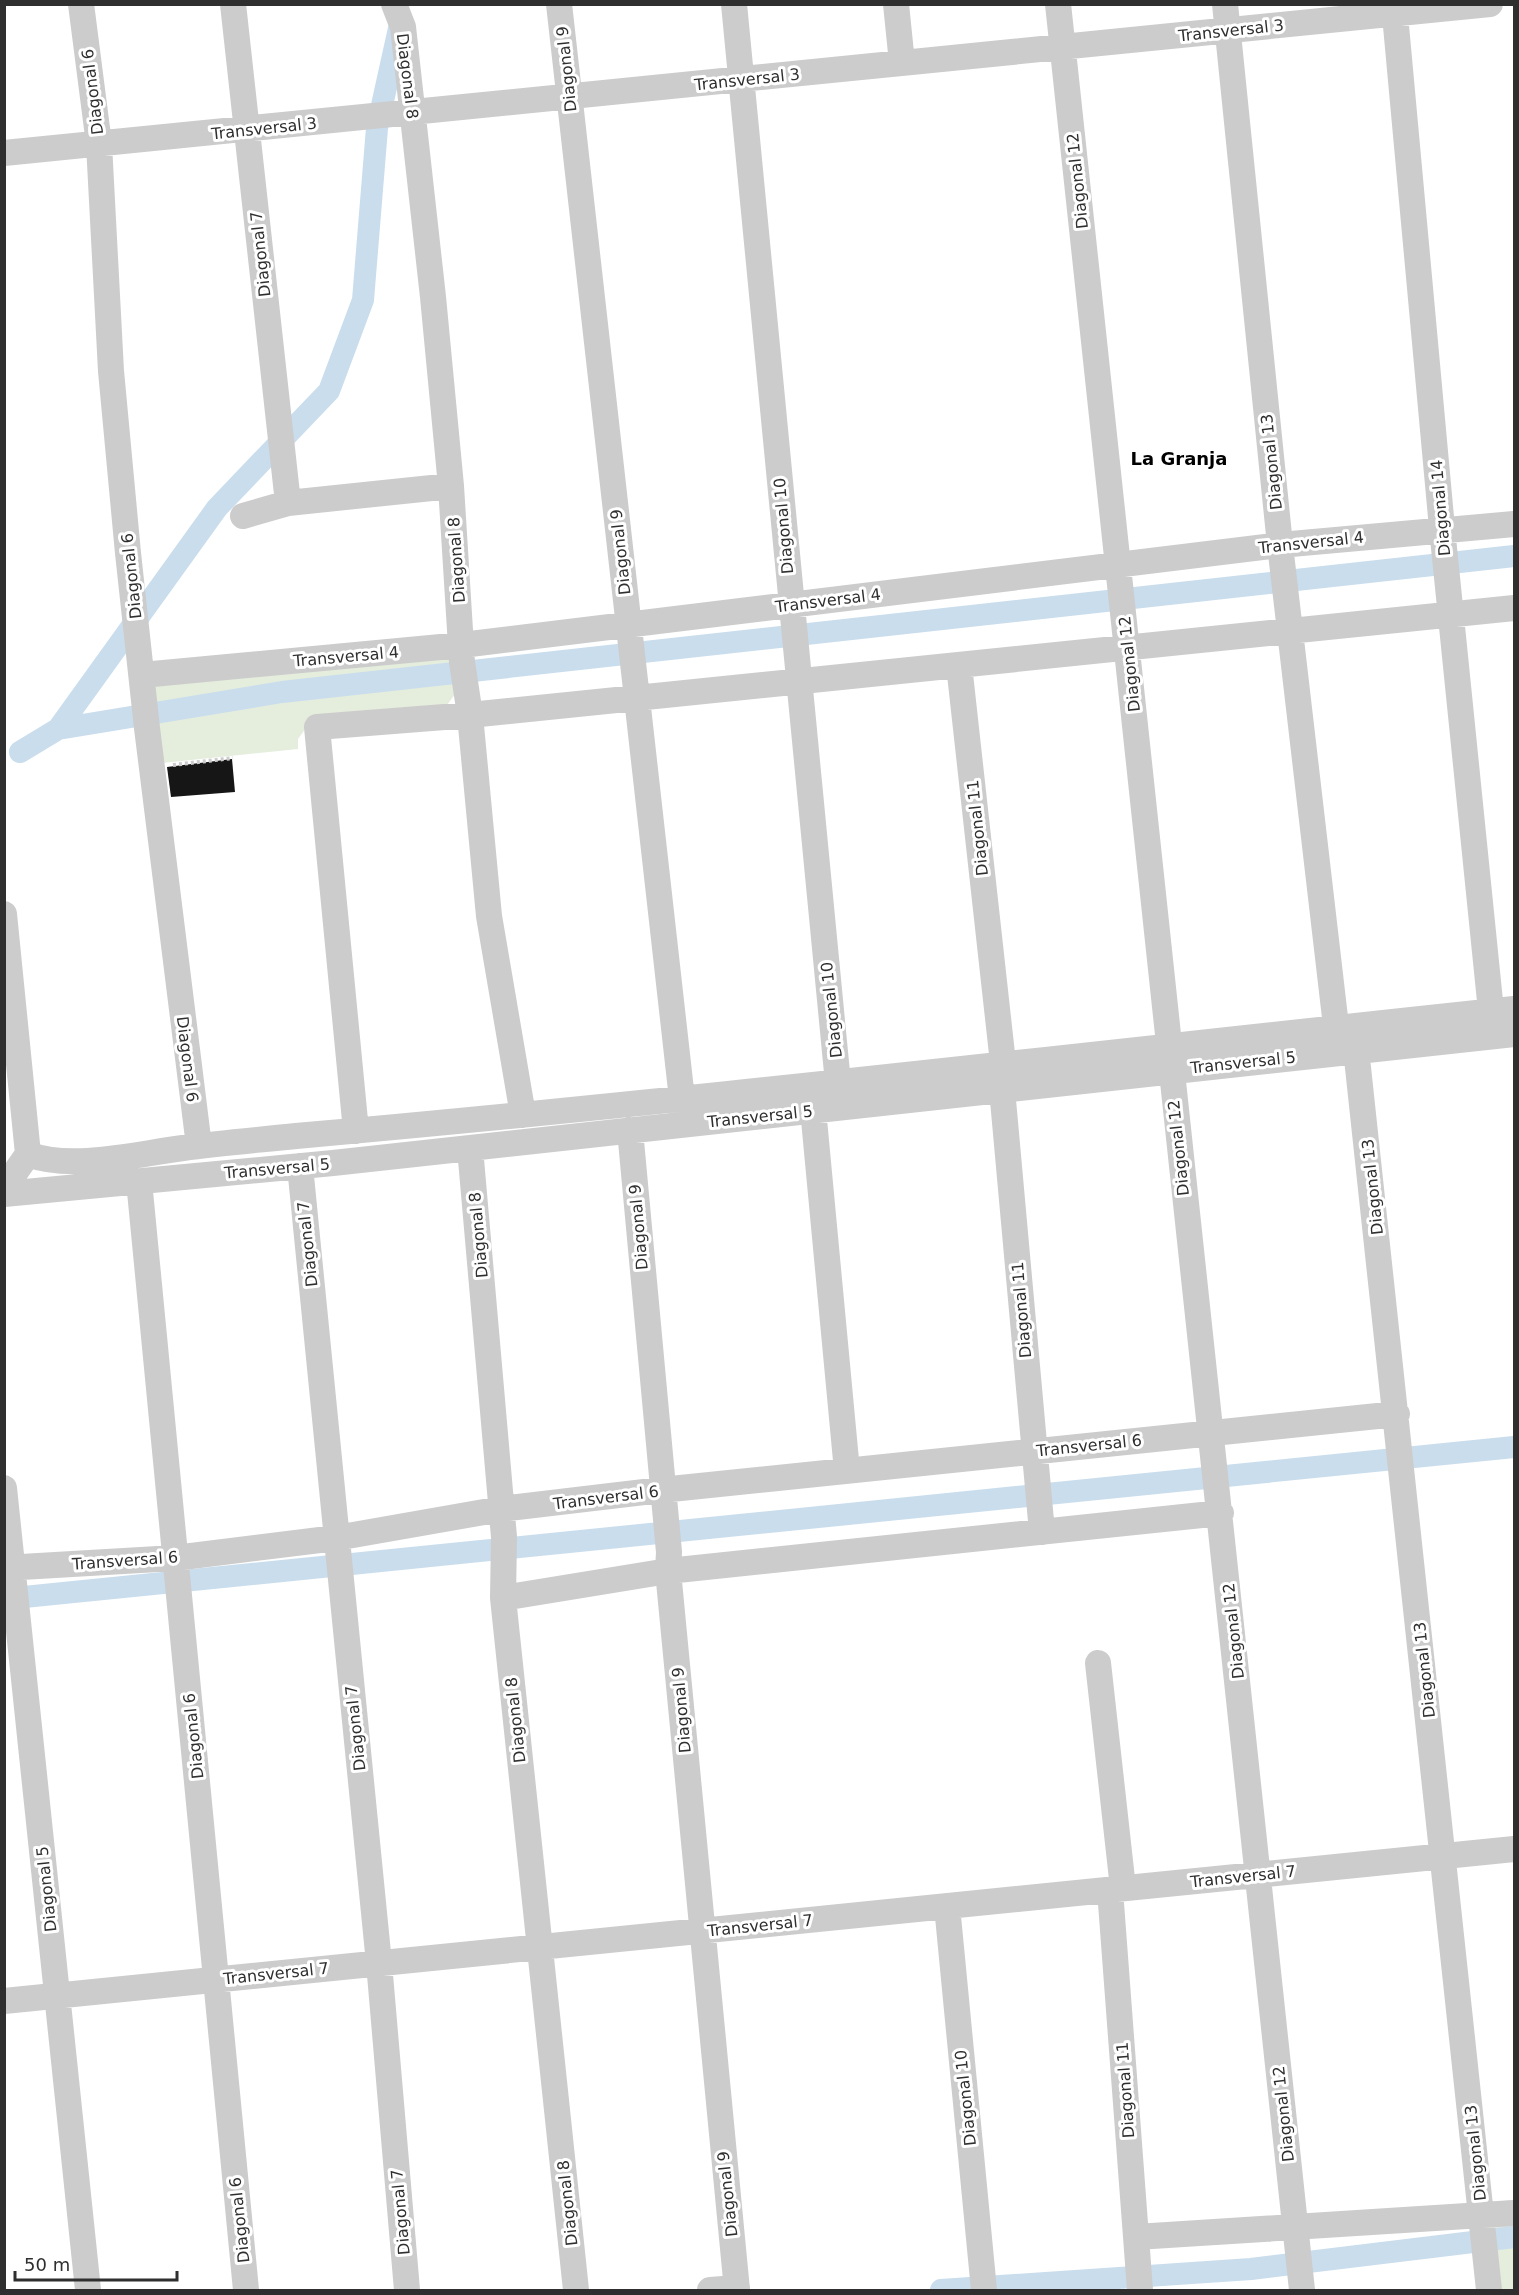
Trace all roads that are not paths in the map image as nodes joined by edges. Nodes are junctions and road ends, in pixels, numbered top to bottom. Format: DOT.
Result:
graph roads {
  1 [pos="81,4"];
  2 [pos="233,4"];
  3 [pos="559,4"];
  4 [pos="734,4"];
  5 [pos="896,4"];
  6 [pos="1058,4"];
  7 [pos="1225,4"];
  8 [pos="1490,4"];
  9 [pos="1395,9"];
  10 [pos="397,13"];
  11 [pos="1228,31"];
  12 [pos="1062,47"];
  13 [pos="902,63"];
  14 [pos="741,80"];
  15 [pos="569,97"];
  16 [pos="403,113"];
  17 [pos="247,130"];
  18 [pos="99,144"];
  19 [pos="4,153"];
  20 [pos="451,486"];
  21 [pos="288,503"];
  22 [pos="243,516"];
  23 [pos="1515,524"];
  24 [pos="1442,534"];
  25 [pos="1281,551"];
  26 [pos="1120,572"];
  27 [pos="1515,608"];
  28 [pos="791,613"];
  29 [pos="1450,615"];
  30 [pos="629,630"];
  31 [pos="1291,631"];
  32 [pos="1127,642"];
  33 [pos="462,653"];
  34 [pos="959,665"];
  35 [pos="798,674"];
  36 [pos="143,688"];
  37 [pos="635,688"];
  38 [pos="469,707"];
  39 [pos="4,914"];
  40 [pos="1503,1010"];
  41 [pos="1336,1026"];
  42 [pos="1515,1034"];
  43 [pos="1167,1044"];
  44 [pos="1356,1050"];
  45 [pos="1003,1063"];
  46 [pos="1170,1071"];
  47 [pos="12,1078"];
  48 [pos="838,1083"];
  49 [pos="1002,1089"];
  50 [pos="682,1099"];
  51 [pos="813,1110"];
  52 [pos="523,1115"];
  53 [pos="630,1130"];
  54 [pos="357,1131"];
  55 [pos="199,1146"];
  56 [pos="470,1148"];
  57 [pos="27,1154"];
  58 [pos="300,1166"];
  59 [pos="139,1181"];
  60 [pos="4,1182"];
  61 [pos="4,1194"];
  62 [pos="1398,1420"];
  63 [pos="1210,1440"];
  64 [pos="1034,1451"];
  65 [pos="847,1471"];
  66 [pos="4,1488"];
  67 [pos="662,1496"];
  68 [pos="1219,1501"];
  69 [pos="501,1509"];
  70 [pos="1042,1532"];
  71 [pos="336,1544"];
  72 [pos="668,1561"];
  73 [pos="10,1572"];
  74 [pos="177,1577"];
  75 [pos="503,1598"];
  76 [pos="1098,1663"];
  77 [pos="1515,1849"];
  78 [pos="1444,1857"];
  79 [pos="1258,1875"];
  80 [pos="1117,1889"];
  81 [pos="946,1906"];
  82 [pos="702,1931"];
  83 [pos="539,1947"];
  84 [pos="379,1963"];
  85 [pos="216,1980"];
  86 [pos="57,1995"];
  87 [pos="4,2001"];
  88 [pos="1515,2213"];
  89 [pos="1482,2222"];
  90 [pos="1136,2237"];
  91 [pos="1296,2240"];
  92 [pos="983,2281"];
  93 [pos="1301,2284"];
  94 [pos="737,2289"];
  95 [pos="88,2290"];
  96 [pos="246,2290"];
  97 [pos="407,2290"];
  98 [pos="576,2290"];
  99 [pos="710,2290"];
  100 [pos="1140,2290"];
  101 [pos="1489,2290"];
  1 -- 18 [label="street, Diagonal 6"];
  2 -- 17 [label="street, Diagonal 7"];
  3 -- 15 [label="street, Diagonal 9"];
  4 -- 14 [label="street, Diagonal 10"];
  5 -- 13 [label="street"];
  6 -- 12 [label="street, Diagonal 12"];
  7 -- 11 [label="street, Diagonal 13"];
  8 -- 9 [label="street, Transversal 3"];
  9 -- 11 [label="street, Transversal 3"];
  9 -- 24 [label="street, Diagonal 14"];
  10 -- 16 [label="street, Diagonal 8"];
  11 -- 12 [label="street, Transversal 3"];
  11 -- 25 [label="street, Diagonal 13"];
  12 -- 13 [label="street, Transversal 3"];
  12 -- 26 [label="street, Diagonal 12"];
  13 -- 14 [label="street, Transversal 3"];
  14 -- 15 [label="street, Transversal 3"];
  14 -- 28 [label="street, Diagonal 10"];
  15 -- 16 [label="street, Transversal 3"];
  15 -- 30 [label="street, Diagonal 9"];
  16 -- 17 [label="street, Transversal 3"];
  16 -- 20 [label="street, Diagonal 8"];
  17 -- 18 [label="street, Transversal 3"];
  17 -- 21 [label="street, Diagonal 7"];
  18 -- 19 [label="street, Transversal 3"];
  18 -- 36 [label="street, Diagonal 6"];
  20 -- 21 [label="street"];
  20 -- 33 [label="street, Diagonal 8"];
  21 -- 22 [label="street"];
  23 -- 24 [label="street, Transversal 4"];
  24 -- 25 [label="street, Transversal 4"];
  24 -- 29 [label="street, Diagonal 14"];
  25 -- 26 [label="street, Transversal 4"];
  25 -- 31 [label="street, Diagonal 13"];
  26 -- 28 [label="street, Transversal 4"];
  26 -- 32 [label="street, Diagonal 12"];
  27 -- 29 [label="street"];
  28 -- 30 [label="street, Transversal 4"];
  28 -- 35 [label="street, Diagonal 10"];
  29 -- 31 [label="street"];
  29 -- 40 [label="street, Diagonal 14"];
  30 -- 33 [label="street, Transversal 4"];
  30 -- 37 [label="street, Diagonal 9"];
  31 -- 32 [label="street"];
  31 -- 41 [label="street, Diagonal 13"];
  32 -- 34 [label="street"];
  32 -- 43 [label="street, Diagonal 12"];
  33 -- 36 [label="street, Transversal 4"];
  33 -- 38 [label="street, Diagonal 8"];
  34 -- 35 [label="street"];
  34 -- 45 [label="street, Diagonal 11"];
  35 -- 37 [label="street"];
  35 -- 48 [label="street, Diagonal 10"];
  36 -- 55 [label="street, Diagonal 6"];
  37 -- 38 [label="street"];
  37 -- 50 [label="street, Diagonal 9"];
  38 -- 52 [label="street, Diagonal 8"];
  38 -- 54 [label="street"];
  39 -- 47 [label="street"];
  40 -- 41 [label="street, Transversal 5"];
  41 -- 43 [label="street, Transversal 5"];
  42 -- 44 [label="street, Transversal 5"];
  43 -- 45 [label="street, Transversal 5"];
  43 -- 46 [label="street, Diagonal 12"];
  44 -- 46 [label="street, Transversal 5"];
  44 -- 62 [label="street, Diagonal 13"];
  45 -- 48 [label="street, Transversal 5"];
  46 -- 49 [label="street, Transversal 5"];
  46 -- 63 [label="street, Diagonal 12"];
  47 -- 57 [label="street"];
  48 -- 50 [label="street, Transversal 5"];
  49 -- 51 [label="street, Transversal 5"];
  49 -- 64 [label="street, Diagonal 11"];
  50 -- 52 [label="street, Transversal 5"];
  51 -- 53 [label="street, Transversal 5"];
  51 -- 65 [label="street"];
  52 -- 54 [label="street, Transversal 5"];
  53 -- 56 [label="street, Transversal 5"];
  53 -- 67 [label="street, Diagonal 9"];
  54 -- 55 [label="street, Transversal 5"];
  55 -- 57 [label="street, Transversal 5"];
  56 -- 58 [label="street, Transversal 5"];
  56 -- 69 [label="street, Diagonal 8"];
  57 -- 60 [label="street"];
  58 -- 59 [label="street, Transversal 5"];
  58 -- 71 [label="street, Diagonal 7"];
  59 -- 61 [label="street, Transversal 5"];
  59 -- 74 [label="street, Diagonal 6"];
  62 -- 63 [label="street, Transversal 6"];
  62 -- 78 [label="street, Diagonal 13"];
  63 -- 64 [label="street, Transversal 6"];
  63 -- 68 [label="street, Diagonal 12"];
  64 -- 65 [label="street, Transversal 6"];
  64 -- 70 [label="street, Diagonal 11"];
  65 -- 67 [label="street, Transversal 6"];
  66 -- 73 [label="street, Diagonal 5"];
  67 -- 69 [label="street, Transversal 6"];
  67 -- 72 [label="street, Diagonal 9"];
  68 -- 70 [label="street"];
  68 -- 79 [label="street, Diagonal 12"];
  69 -- 71 [label="street, Transversal 6"];
  69 -- 75 [label="street, Diagonal 8"];
  70 -- 72 [label="street"];
  71 -- 74 [label="street, Transversal 6"];
  71 -- 84 [label="street, Diagonal 7"];
  72 -- 75 [label="street"];
  72 -- 82 [label="street, Diagonal 9"];
  73 -- 74 [label="street, Transversal 6"];
  73 -- 86 [label="street, Diagonal 5"];
  74 -- 85 [label="street, Diagonal 6"];
  75 -- 83 [label="street, Diagonal 8"];
  76 -- 80 [label="street, Diagonal 11"];
  77 -- 78 [label="street, Transversal 7"];
  78 -- 79 [label="street, Transversal 7"];
  78 -- 89 [label="street, Diagonal 13"];
  79 -- 80 [label="street, Transversal 7"];
  79 -- 91 [label="street, Diagonal 12"];
  80 -- 81 [label="street, Transversal 7"];
  80 -- 90 [label="street, Diagonal 11"];
  81 -- 82 [label="street, Transversal 7"];
  81 -- 92 [label="street, Diagonal 10"];
  82 -- 83 [label="street, Transversal 7"];
  82 -- 94 [label="street, Diagonal 9"];
  83 -- 84 [label="street, Transversal 7"];
  83 -- 98 [label="street, Diagonal 8"];
  84 -- 85 [label="street, Transversal 7"];
  84 -- 97 [label="street, Diagonal 7"];
  85 -- 86 [label="street, Transversal 7"];
  85 -- 96 [label="street, Diagonal 6"];
  86 -- 87 [label="street, Transversal 7"];
  86 -- 95 [label="street, Diagonal 5"];
  88 -- 89 [label="street"];
  89 -- 91 [label="street"];
  89 -- 101 [label="street, Diagonal 13"];
  90 -- 91 [label="street"];
  90 -- 100 [label="street, Diagonal 11"];
  91 -- 93 [label="street, Diagonal 12"];
  94 -- 99 [label="street"];
}
